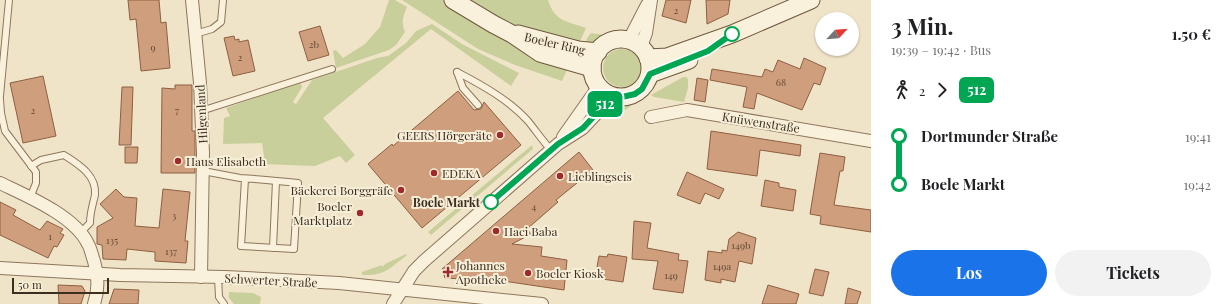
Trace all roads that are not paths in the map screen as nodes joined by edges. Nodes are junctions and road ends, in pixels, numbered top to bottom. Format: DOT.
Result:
graph roads {
  1 [pos="9,0"];
  2 [pos="192,0"];
  3 [pos="223,0"];
  4 [pos="453,0"];
  5 [pos="650,0"];
  6 [pos="811,0"];
  7 [pos="195,34"];
  8 [pos="732,34"];
  9 [pos="640,48"];
  10 [pos="595,60"];
  11 [pos="332,69"];
  12 [pos="650,74"];
  13 [pos="606,91"];
  14 [pos="0,96"];
  15 [pos="0,99"];
  16 [pos="478,104"];
  17 [pos="202,111"];
  18 [pos="651,117"];
  19 [pos="871,141"];
  20 [pos="555,147"];
  21 [pos="31,166"];
  22 [pos="203,171"];
  23 [pos="245,178"];
  24 [pos="276,181"];
  25 [pos="0,183"];
  26 [pos="30,198"];
  27 [pos="81,232"];
  28 [pos="273,248"];
  29 [pos="0,268"];
  30 [pos="97,274"];
  31 [pos="201,277"];
  32 [pos="218,277"];
  33 [pos="401,290"];
  34 [pos="483,301"];
  35 [pos="94,304"];
  36 [pos="224,304"];
  37 [pos="393,304"];
  38 [pos="542,304"];
  1 -- 14 [label="lane"];
  2 -- 7 [label="street, Hilgenland"];
  3 -- 7 [label="lane"];
  4 -- 10 [label="main road, Boeler Ring"];
  5 -- 9 [label="street"];
  6 -- 8 [label="main road"];
  7 -- 17 [label="street, Hilgenland"];
  8 -- 9 [label="main road"];
  8 -- 12 [label="main road"];
  9 -- 10 [label="main road"];
  9 -- 12 [label="main road"];
  10 -- 13 [label="main road"];
  11 -- 17 [label="lane"];
  12 -- 13 [label="main road"];
  13 -- 20 [label="street"];
  13 -- 20 [label="street"];
  15 -- 21 [label="lane"];
  16 -- 20 [label="lane"];
  17 -- 22 [label="street, Hilgenland"];
  18 -- 19 [label="street, Knüwenstraße"];
  20 -- 33 [label="street"];
  21 -- 26 [label="lane"];
  21 -- 27 [label="lane"];
  22 -- 23 [label="lane"];
  22 -- 31 [label="street, Hilgenland"];
  23 -- 24 [label="lane"];
  23 -- 28 [label="lane"];
  24 -- 28 [label="lane"];
  24 -- 28 [label="lane"];
  25 -- 26 [label="street"];
  26 -- 27 [label="street"];
  27 -- 30 [label="street"];
  29 -- 30 [label="street, Schwerter Straße"];
  30 -- 31 [label="street, Schwerter Straße"];
  30 -- 35 [label="street"];
  31 -- 32 [label="street, Schwerter Straße"];
  32 -- 33 [label="street, Schwerter Straße"];
  32 -- 36 [label="lane"];
  33 -- 34 [label="street, Schwerter Straße"];
  33 -- 37 [label="street"];
  34 -- 38 [label="street, Schwerter Straße"];
}
